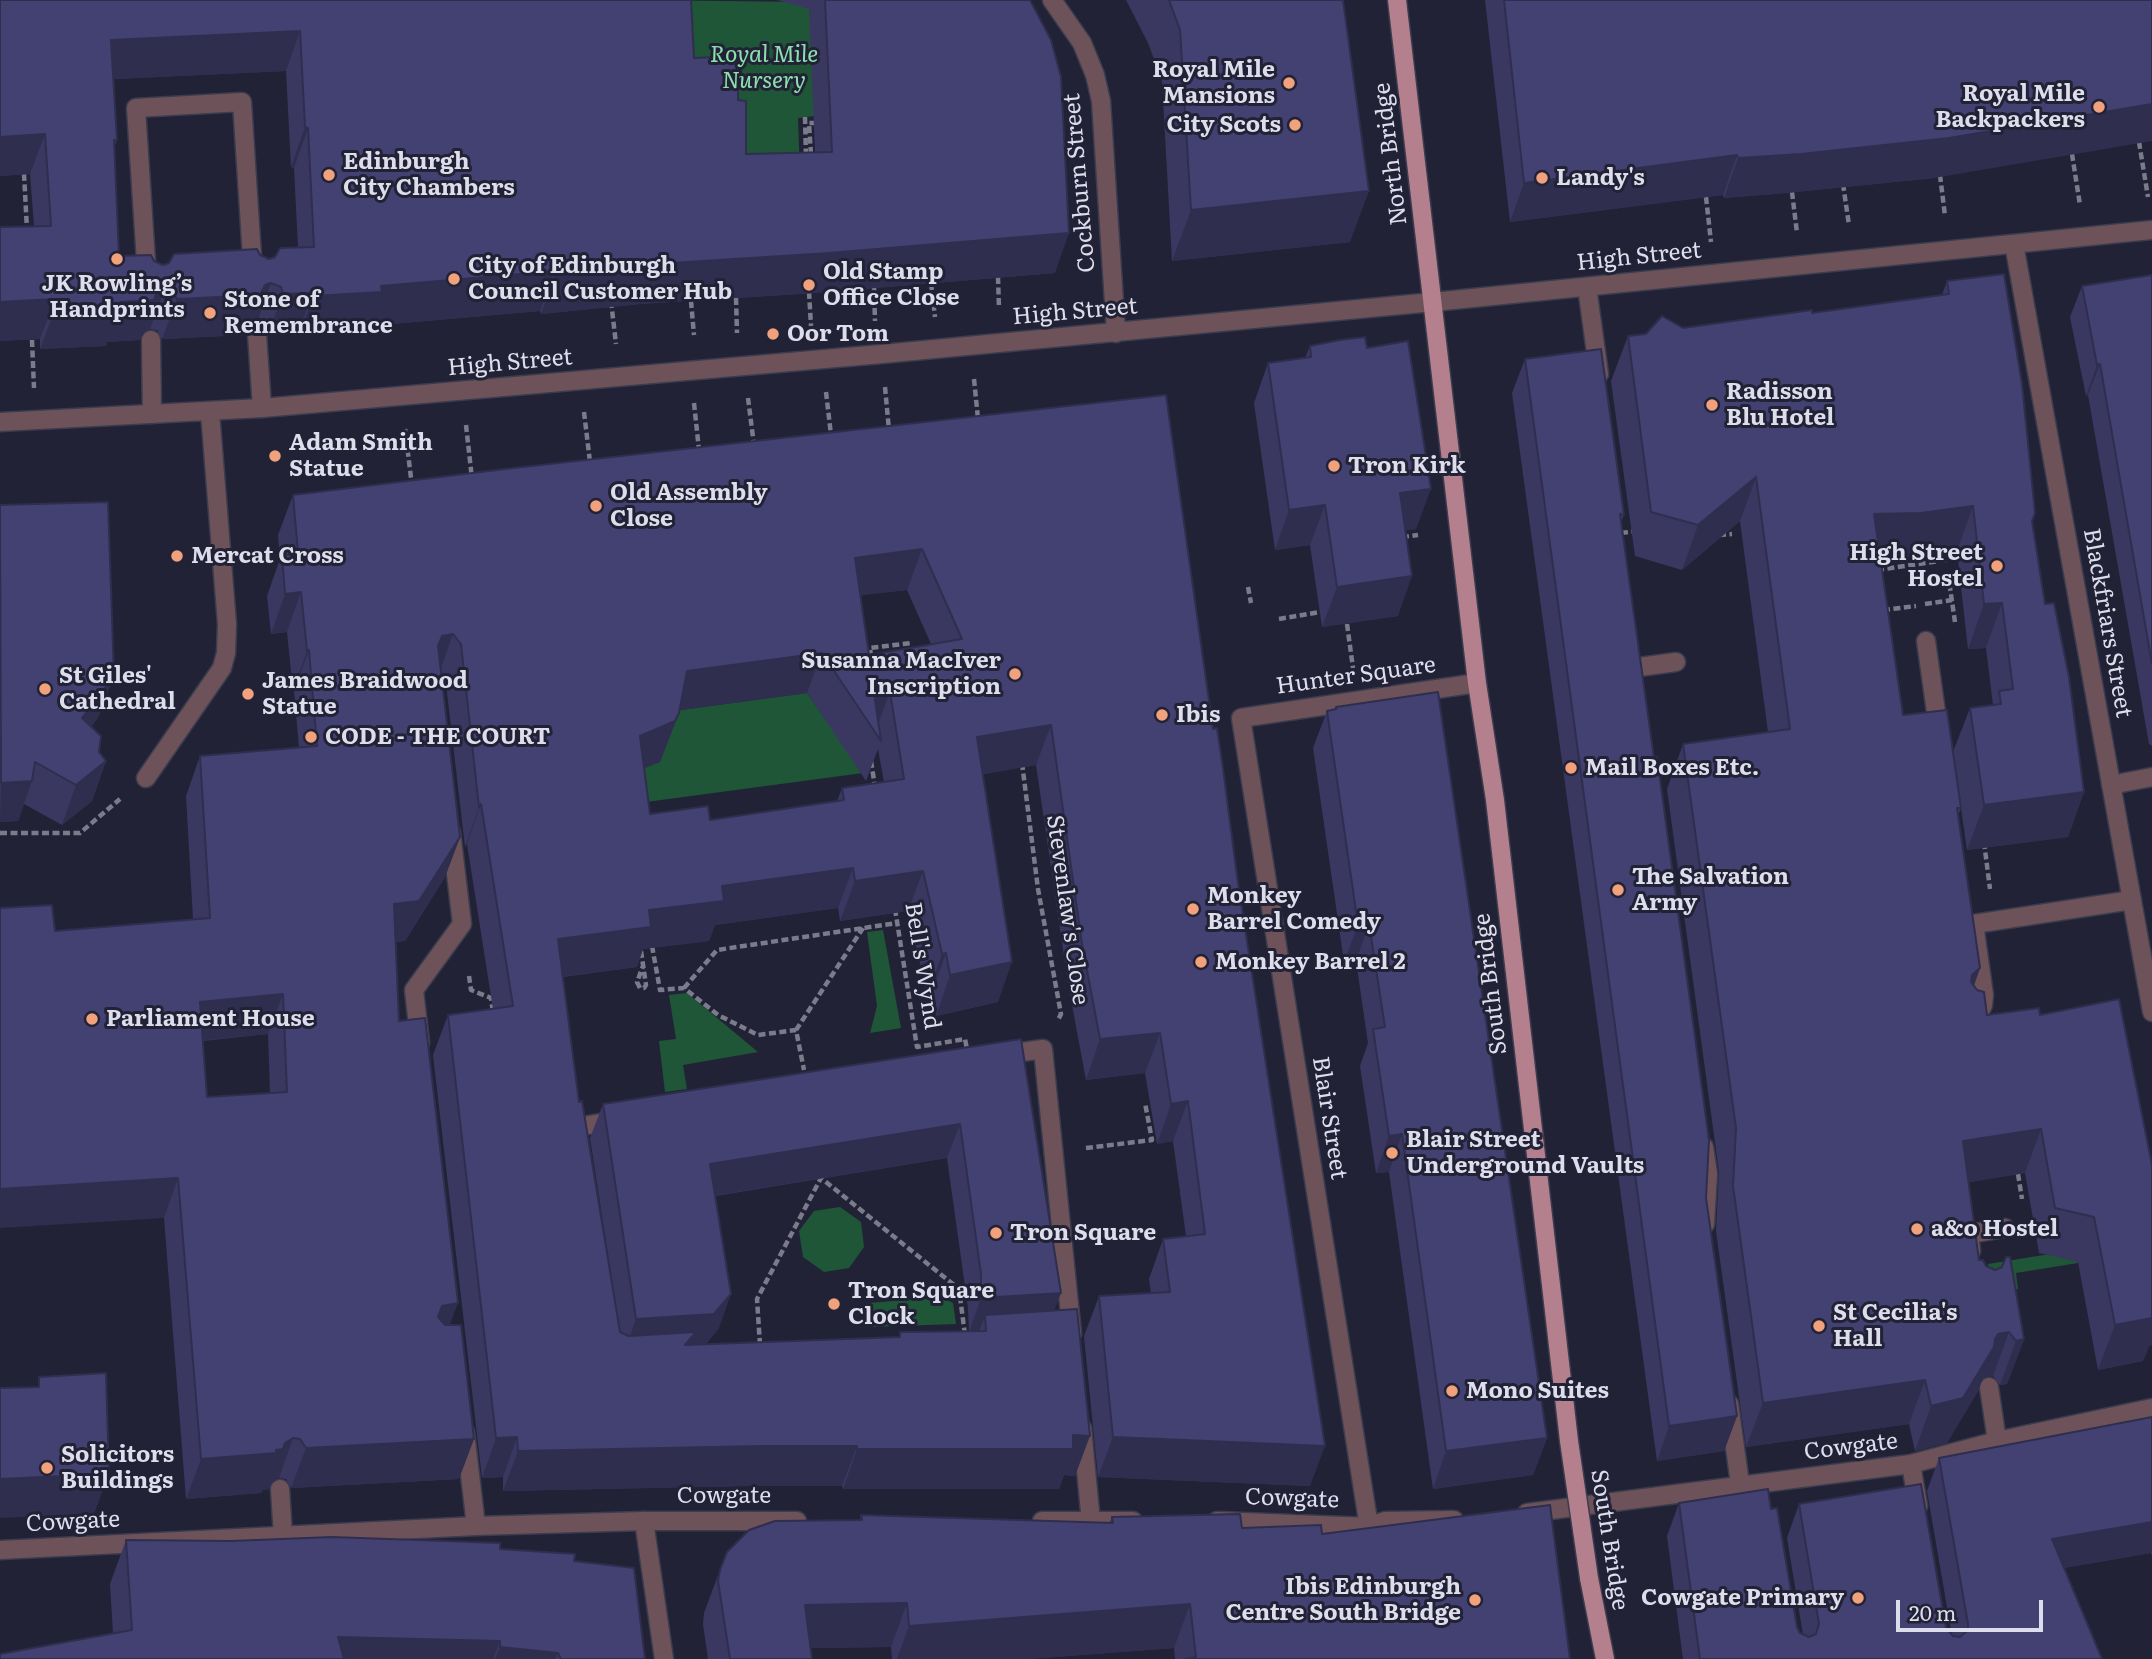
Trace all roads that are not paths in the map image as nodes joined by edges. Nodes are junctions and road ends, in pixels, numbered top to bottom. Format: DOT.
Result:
graph roads {
  1 [pos="1052,0"];
  2 [pos="1397,0"];
  3 [pos="2152,230"];
  4 [pos="2014,244"];
  5 [pos="1587,287"];
  6 [pos="254,288"];
  7 [pos="148,294"];
  8 [pos="1433,302"];
  9 [pos="1116,333"];
  10 [pos="257,334"];
  11 [pos="151,340"];
  12 [pos="1602,396"];
  13 [pos="262,408"];
  14 [pos="210,412"];
  15 [pos="152,414"];
  16 [pos="0,422"];
  17 [pos="1926,640"];
  18 [pos="1676,662"];
  19 [pos="1639,667"];
  20 [pos="1477,683"];
  21 [pos="1241,718"];
  22 [pos="1941,750"];
  23 [pos="146,778"];
  24 [pos="2152,778"];
  25 [pos="2112,785"];
  26 [pos="450,818"];
  27 [pos="2132,900"];
  28 [pos="2152,1012"];
  29 [pos="1966,1025"];
  30 [pos="981,1059"];
  31 [pos="422,1062"];
  32 [pos="631,1118"];
  33 [pos="1702,1133"];
  34 [pos="581,1153"];
  35 [pos="2005,1228"];
  36 [pos="1707,1244"];
  37 [pos="1973,1262"];
  38 [pos="1069,1341"];
  39 [pos="1989,1387"];
  40 [pos="1727,1391"];
  41 [pos="2152,1408"];
  42 [pos="1080,1416"];
  43 [pos="464,1420"];
  44 [pos="1997,1441"];
  45 [pos="1911,1464"];
  46 [pos="1740,1484"];
  47 [pos="280,1489"];
  48 [pos="1504,1516"];
  49 [pos="1465,1520"];
  50 [pos="643,1521"];
  51 [pos="816,1521"];
  52 [pos="1027,1521"];
  53 [pos="1145,1521"];
  54 [pos="1199,1521"];
  55 [pos="1091,1522"];
  56 [pos="476,1526"];
  57 [pos="1369,1527"];
  58 [pos="1922,1529"];
  59 [pos="283,1536"];
  60 [pos="0,1550"];
  61 [pos="664,1659"];
  62 [pos="1605,1659"];
  1 -- 9 [label="street, Cockburn Street"];
  2 -- 8 [label="main road, North Bridge"];
  3 -- 4 [label="street, High Street"];
  4 -- 5 [label="street, High Street"];
  4 -- 25 [label="street, Blackfriars Street"];
  5 -- 8 [label="street, High Street"];
  5 -- 12 [label="street"];
  6 -- 7 [label="street"];
  8 -- 9 [label="street, High Street"];
  8 -- 20 [label="main road, South Bridge"];
  9 -- 13 [label="street, High Street"];
  10 -- 13 [label="street"];
  11 -- 15 [label="street"];
  13 -- 14 [label="street, High Street"];
  14 -- 15 [label="street, High Street"];
  14 -- 23 [label="street"];
  15 -- 16 [label="street, High Street"];
  17 -- 22 [label="street"];
  18 -- 19 [label="street"];
  20 -- 21 [label="street, Hunter Square"];
  20 -- 62 [label="main road, South Bridge, bridge"];
  21 -- 57 [label="street, Blair Street"];
  24 -- 25 [label="street"];
  25 -- 27 [label="street, Blackfriars Street"];
  26 -- 31 [label="street"];
  27 -- 28 [label="street, Blackfriars Street"];
  27 -- 29 [label="street"];
  30 -- 38 [label="street"];
  32 -- 34 [label="street"];
  33 -- 36 [label="street"];
  35 -- 37 [label="street"];
  39 -- 44 [label="street"];
  40 -- 46 [label="street"];
  41 -- 44 [label="street, Cowgate"];
  42 -- 55 [label="street"];
  43 -- 56 [label="street"];
  44 -- 45 [label="street, Cowgate"];
  45 -- 46 [label="street, Cowgate"];
  45 -- 58 [label="street"];
  46 -- 48 [label="street, Cowgate"];
  47 -- 59 [label="street"];
  49 -- 57 [label="street, Cowgate"];
  50 -- 51 [label="street, Cowgate"];
  50 -- 56 [label="street, Cowgate"];
  50 -- 61 [label="street"];
  52 -- 55 [label="street"];
  53 -- 55 [label="street"];
  54 -- 57 [label="street, Cowgate"];
  56 -- 59 [label="street, Cowgate"];
  59 -- 60 [label="street, Cowgate"];
}
